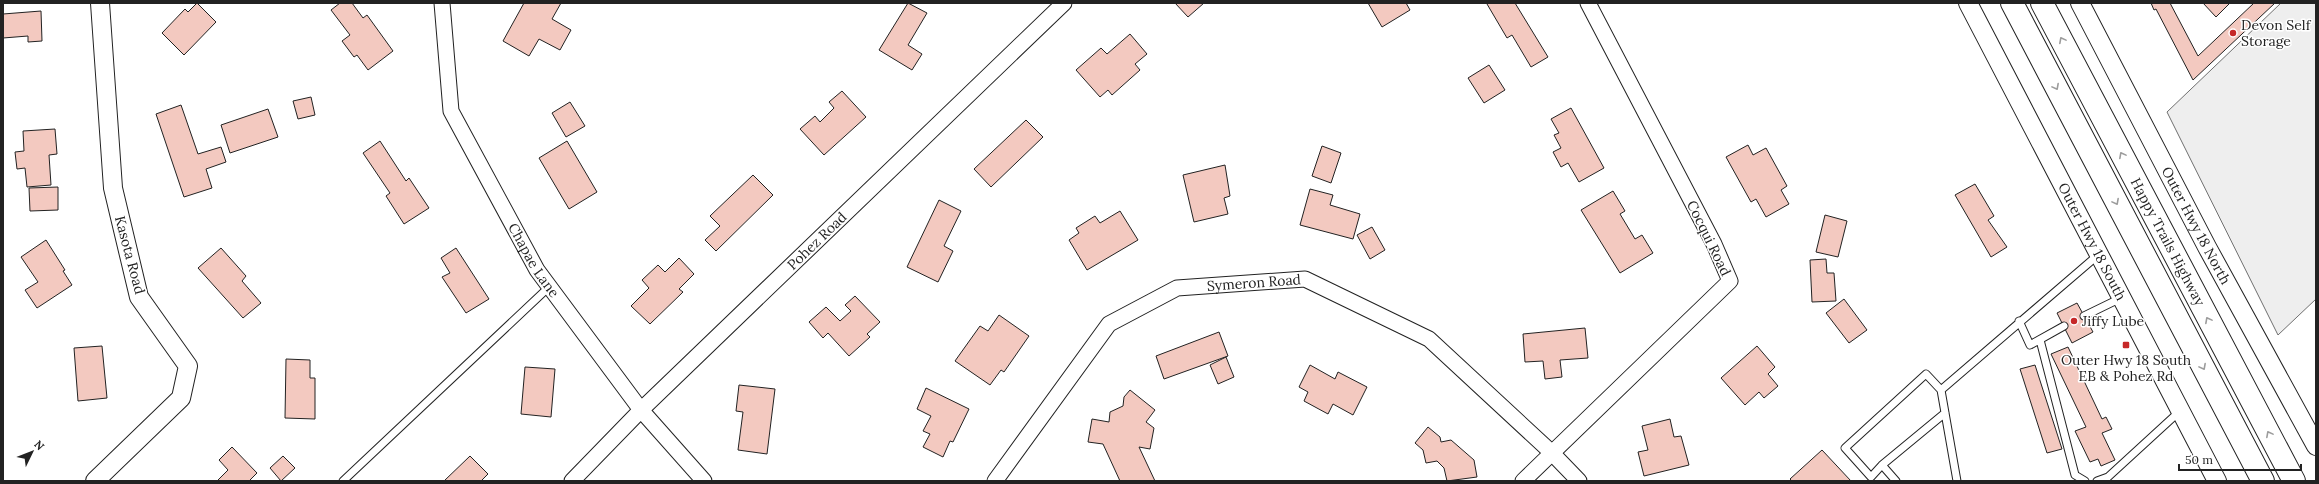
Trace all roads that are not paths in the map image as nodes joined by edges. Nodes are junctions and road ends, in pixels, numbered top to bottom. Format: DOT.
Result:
graph roads {
  1 [pos="100,3"];
  2 [pos="442,3"];
  3 [pos="1064,3"];
  4 [pos="1588,3"];
  5 [pos="1968,3"];
  6 [pos="2012,3"];
  7 [pos="2042,3"];
  8 [pos="2080,3"];
  9 [pos="2098,254"];
  10 [pos="549,287"];
  11 [pos="2121,298"];
  12 [pos="2084,316"];
  13 [pos="2019,321"];
  14 [pos="2064,326"];
  15 [pos="2040,340"];
  16 [pos="1941,390"];
  17 [pos="641,410"];
  18 [pos="2180,411"];
  19 [pos="1945,413"];
  20 [pos="2316,446"];
  21 [pos="1552,452"];
  22 [pos="1882,465"];
  23 [pos="95,481"];
  24 [pos="342,481"];
  25 [pos="572,481"];
  26 [pos="704,481"];
  27 [pos="995,481"];
  28 [pos="1523,481"];
  29 [pos="1579,481"];
  30 [pos="1896,481"];
  31 [pos="1957,481"];
  32 [pos="2086,481"];
  33 [pos="2097,481"];
  34 [pos="2217,481"];
  35 [pos="2263,481"];
  36 [pos="2294,481"];
  1 -- 23 [label="street, Kasota Road"];
  2 -- 10 [label="street, Chapae Lane"];
  3 -- 17 [label="street, Pohez Road"];
  4 -- 21 [label="street, Cocqui Road"];
  5 -- 9 [label="street, Outer Hwy 18 South"];
  6 -- 35 [label="main road, Happy Trails Highway, one-way"];
  36 -- 7 [label="main road, Happy Trails Highway, one-way"];
  8 -- 20 [label="street, Outer Hwy 18 North"];
  9 -- 11 [label="street, Outer Hwy 18 South"];
  9 -- 13 [label="lane"];
  10 -- 17 [label="street, Chapae Lane"];
  10 -- 24 [label="lane"];
  11 -- 12 [label="lane"];
  11 -- 18 [label="street, Outer Hwy 18 South"];
  13 -- 15 [label="lane"];
  13 -- 16 [label="lane"];
  14 -- 15 [label="lane"];
  15 -- 32 [label="lane"];
  16 -- 19 [label="lane"];
  16 -- 22 [label="lane"];
  17 -- 25 [label="street, Pohez Road"];
  17 -- 26 [label="street, Chapae Lane"];
  18 -- 33 [label="lane"];
  18 -- 34 [label="street, Outer Hwy 18 South"];
  19 -- 22 [label="lane"];
  19 -- 31 [label="lane"];
  21 -- 27 [label="street, Symeron Road"];
  21 -- 28 [label="street, Cocqui Road"];
  21 -- 29 [label="street, Symeron Road"];
  22 -- 30 [label="lane"];
}
